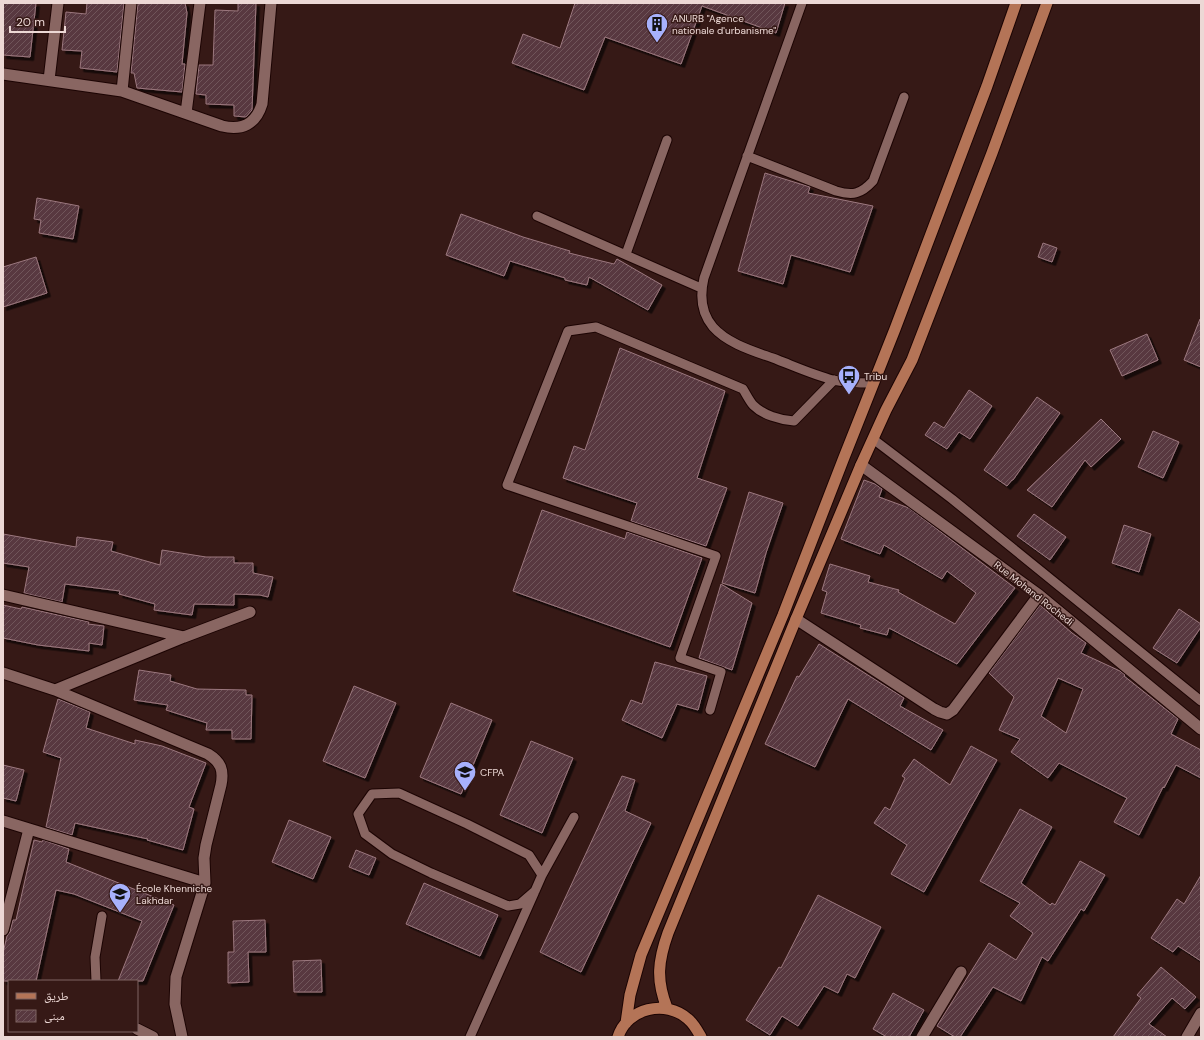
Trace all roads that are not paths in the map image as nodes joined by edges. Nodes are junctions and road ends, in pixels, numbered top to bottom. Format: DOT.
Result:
graph roads {
  1 [pos="58,3"];
  2 [pos="132,3"];
  3 [pos="200,3"];
  4 [pos="271,3"];
  5 [pos="802,3"];
  6 [pos="1016,3"];
  7 [pos="1047,3"];
  8 [pos="3,74"];
  9 [pos="49,80"];
  10 [pos="122,91"];
  11 [pos="904,97"];
  12 [pos="186,113"];
  13 [pos="667,140"];
  14 [pos="747,156"];
  15 [pos="537,216"];
  16 [pos="626,254"];
  17 [pos="701,288"];
  18 [pos="834,380"];
  19 [pos="873,383"];
  20 [pos="872,439"];
  21 [pos="861,465"];
  22 [pos="3,595"];
  23 [pos="1040,596"];
  24 [pos="250,612"];
  25 [pos="796,619"];
  26 [pos="184,637"];
  27 [pos="3,673"];
  28 [pos="55,690"];
  29 [pos="1201,701"];
  30 [pos="710,710"];
  31 [pos="1201,729"];
  32 [pos="574,817"];
  33 [pos="3,822"];
  34 [pos="29,829"];
  35 [pos="542,874"];
  36 [pos="205,883"];
  37 [pos="535,891"];
  38 [pos="102,916"];
  39 [pos="3,927"];
  40 [pos="961,972"];
  41 [pos="96,980"];
  42 [pos="667,1008"];
  43 [pos="1201,1013"];
  44 [pos="626,1023"];
  45 [pos="138,1030"];
  46 [pos="153,1037"];
  47 [pos="182,1037"];
  48 [pos="470,1037"];
  49 [pos="618,1037"];
  50 [pos="701,1037"];
  51 [pos="922,1037"];
  52 [pos="1186,1037"];
  1 -- 9 [label="street"];
  2 -- 10 [label="street"];
  3 -- 12 [label="street"];
  4 -- 12 [label="street"];
  5 -- 14 [label="lane"];
  6 -- 19 [label="main road"];
  7 -- 20 [label="main road"];
  8 -- 9 [label="street"];
  9 -- 10 [label="street"];
  10 -- 12 [label="street"];
  11 -- 14 [label="lane"];
  13 -- 16 [label="lane"];
  14 -- 17 [label="lane"];
  15 -- 16 [label="lane"];
  16 -- 17 [label="lane"];
  17 -- 18 [label="lane"];
  18 -- 19 [label="lane"];
  18 -- 30 [label="lane"];
  19 -- 44 [label="main road"];
  20 -- 21 [label="main road"];
  20 -- 29 [label="lane"];
  21 -- 23 [label="street, Rue Mohand Rochedi"];
  21 -- 25 [label="main road"];
  22 -- 26 [label="street"];
  23 -- 25 [label="street"];
  23 -- 31 [label="street, Rue Mohand Rochedi"];
  24 -- 26 [label="street"];
  25 -- 42 [label="main road"];
  26 -- 28 [label="street"];
  27 -- 28 [label="street"];
  28 -- 36 [label="street"];
  32 -- 35 [label="lane"];
  33 -- 34 [label="street"];
  34 -- 36 [label="street"];
  34 -- 39 [label="street"];
  35 -- 37 [label="lane"];
  35 -- 37 [label="lane"];
  36 -- 47 [label="street"];
  37 -- 48 [label="lane"];
  38 -- 41 [label="lane"];
  40 -- 51 [label="street"];
  42 -- 44 [label="main road"];
  42 -- 50 [label="main road"];
  43 -- 52 [label="street"];
  44 -- 49 [label="main road"];
  45 -- 46 [label="street"];
}
